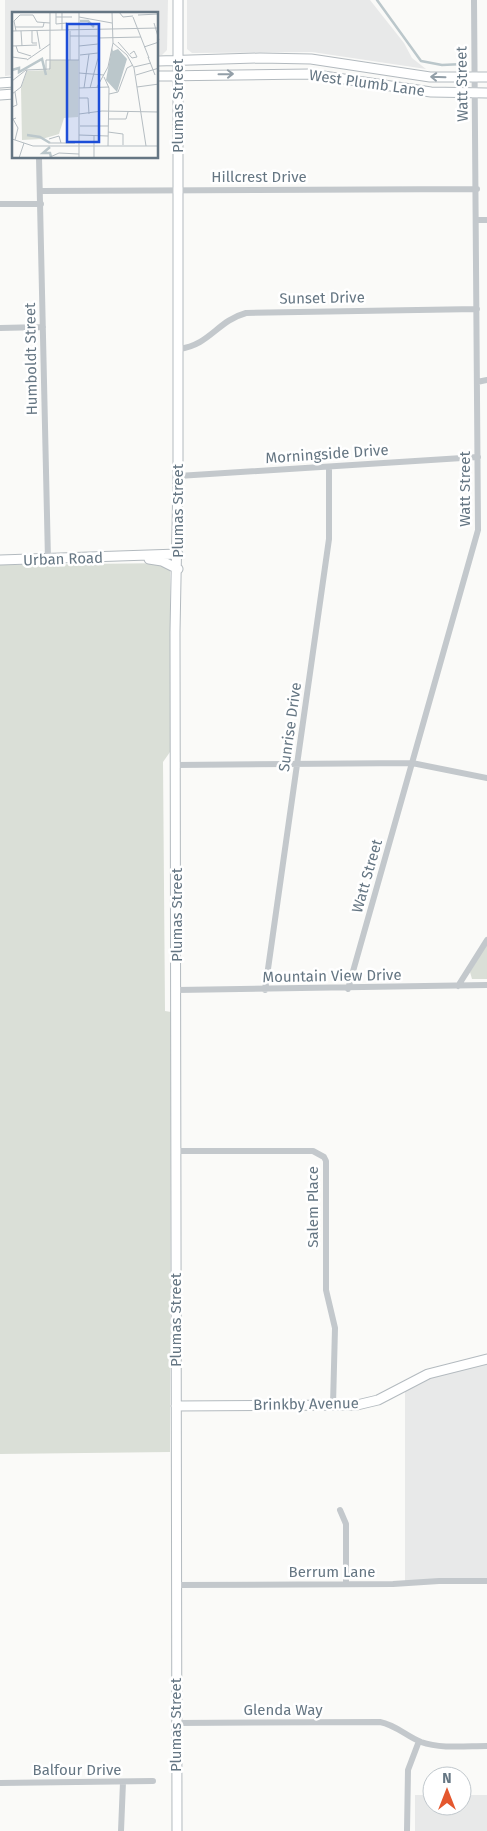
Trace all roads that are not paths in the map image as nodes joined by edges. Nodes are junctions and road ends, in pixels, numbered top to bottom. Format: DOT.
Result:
graph roads {
  1 [pos="178,0"];
  2 [pos="474,0"];
  3 [pos="178,60"];
  4 [pos="159,61"];
  5 [pos="159,76"];
  6 [pos="177,76"];
  7 [pos="475,77"];
  8 [pos="487,77"];
  9 [pos="487,93"];
  10 [pos="475,94"];
  11 [pos="39,159"];
  12 [pos="477,189"];
  13 [pos="178,190"];
  14 [pos="41,191"];
  15 [pos="0,204"];
  16 [pos="41,204"];
  17 [pos="477,220"];
  18 [pos="487,220"];
  19 [pos="477,309"];
  20 [pos="43,326"];
  21 [pos="0,328"];
  22 [pos="178,349"];
  23 [pos="487,380"];
  24 [pos="477,382"];
  25 [pos="478,457"];
  26 [pos="329,467"];
  27 [pos="178,476"];
  28 [pos="478,523"];
  29 [pos="487,523"];
  30 [pos="178,554"];
  31 [pos="127,557"];
  32 [pos="0,560"];
  33 [pos="48,560"];
  34 [pos="178,569"];
  35 [pos="412,764"];
  36 [pos="176,765"];
  37 [pos="297,765"];
  38 [pos="487,778"];
  39 [pos="487,940"];
  40 [pos="487,985"];
  41 [pos="458,986"];
  42 [pos="348,989"];
  43 [pos="177,990"];
  44 [pos="265,990"];
  45 [pos="177,1151"];
  46 [pos="487,1359"];
  47 [pos="176,1406"];
  48 [pos="333,1406"];
  49 [pos="340,1510"];
  50 [pos="487,1581"];
  51 [pos="346,1584"];
  52 [pos="176,1585"];
  53 [pos="176,1723"];
  54 [pos="420,1741"];
  55 [pos="487,1746"];
  56 [pos="153,1781"];
  57 [pos="0,1782"];
  58 [pos="123,1782"];
  59 [pos="121,1831"];
  60 [pos="176,1831"];
  61 [pos="407,1831"];
  1 -- 3 [label="main road, Plumas Street"];
  2 -- 7 [label="street, Watt Street"];
  3 -- 4 [label="main road, West Plumb Lane"];
  3 -- 6 [label="main road, Plumas Street"];
  7 -- 3 [label="main road, West Plumb Lane, one-way"];
  5 -- 6 [label="main road, West Plumb Lane"];
  6 -- 10 [label="main road, West Plumb Lane, one-way"];
  6 -- 13 [label="main road, Plumas Street"];
  7 -- 8 [label="main road, West Plumb Lane"];
  7 -- 10 [label="street, Watt Street"];
  9 -- 10 [label="main road, West Plumb Lane"];
  10 -- 12 [label="street, Watt Street"];
  11 -- 14 [label="street, Humboldt Street"];
  12 -- 13 [label="street, Hillcrest Drive"];
  12 -- 17 [label="street, Watt Street"];
  13 -- 14 [label="street, Hillcrest Drive"];
  13 -- 22 [label="main road, Plumas Street"];
  14 -- 16 [label="street, Humboldt Street"];
  15 -- 16 [label="street"];
  16 -- 20 [label="street, Humboldt Street"];
  17 -- 18 [label="street"];
  17 -- 19 [label="street, Watt Street"];
  19 -- 22 [label="street, Sunset Drive"];
  19 -- 24 [label="street, Watt Street"];
  20 -- 21 [label="street"];
  20 -- 33 [label="street, Humboldt Street"];
  22 -- 27 [label="main road, Plumas Street"];
  23 -- 24 [label="street"];
  24 -- 25 [label="street, Watt Street"];
  25 -- 26 [label="street, Morningside Drive"];
  25 -- 28 [label="street, Watt Street"];
  26 -- 27 [label="street, Morningside Drive"];
  26 -- 37 [label="street, Sunrise Drive"];
  27 -- 30 [label="main road, Plumas Street"];
  28 -- 29 [label="street"];
  28 -- 35 [label="street, Watt Street"];
  30 -- 31 [label="main road, Urban Road"];
  30 -- 34 [label="main road, Plumas Street"];
  31 -- 33 [label="main road, Urban Road"];
  31 -- 34 [label="main road, Urban Road"];
  32 -- 33 [label="main road, Urban Road"];
  34 -- 36 [label="main road, Plumas Street"];
  35 -- 37 [label="street"];
  35 -- 38 [label="street"];
  35 -- 42 [label="street, Watt Street"];
  36 -- 37 [label="street"];
  36 -- 43 [label="main road, Plumas Street"];
  37 -- 44 [label="street, Sunrise Drive"];
  39 -- 41 [label="street"];
  40 -- 41 [label="street, Mountain View Drive"];
  41 -- 42 [label="street, Mountain View Drive"];
  42 -- 44 [label="street, Mountain View Drive"];
  43 -- 44 [label="street, Mountain View Drive"];
  43 -- 45 [label="main road, Plumas Street"];
  45 -- 47 [label="main road, Plumas Street"];
  45 -- 48 [label="street, Salem Place"];
  46 -- 48 [label="main road, Brinkby Avenue"];
  47 -- 48 [label="main road, Brinkby Avenue"];
  47 -- 52 [label="main road, Plumas Street"];
  49 -- 51 [label="street"];
  50 -- 51 [label="street, Berrum Lane"];
  51 -- 52 [label="street, Berrum Lane"];
  52 -- 53 [label="main road, Plumas Street"];
  53 -- 54 [label="street, Glenda Way"];
  53 -- 60 [label="main road, Plumas Street"];
  54 -- 55 [label="street"];
  54 -- 61 [label="street"];
  56 -- 58 [label="street, Balfour Drive"];
  57 -- 58 [label="street, Balfour Drive"];
  58 -- 59 [label="street"];
}
